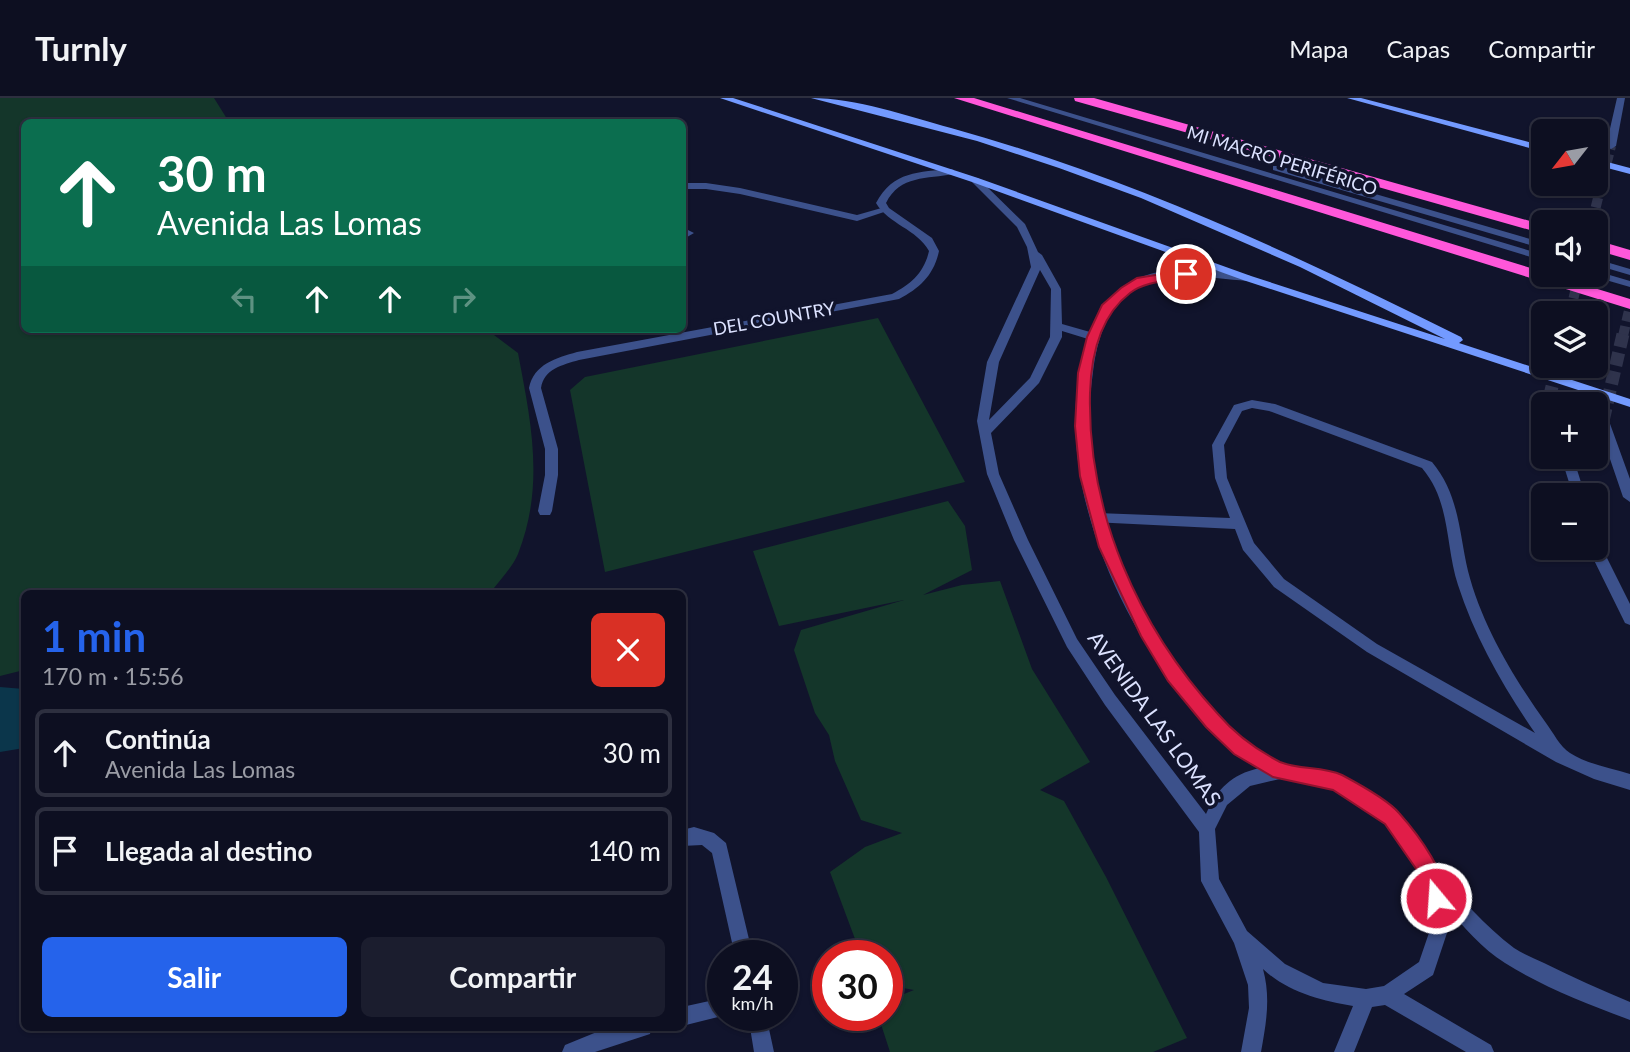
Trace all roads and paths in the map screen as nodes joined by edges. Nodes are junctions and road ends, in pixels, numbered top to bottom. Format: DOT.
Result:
graph roads {
  1 [pos="724,98"];
  2 [pos="815,98"];
  3 [pos="960,98"];
  4 [pos="1011,98"];
  5 [pos="1039,98"];
  6 [pos="1080,98"];
  7 [pos="1351,98"];
  8 [pos="1621,98"];
  9 [pos="1531,146"];
  10 [pos="1611,146"];
  11 [pos="1608,166"];
  12 [pos="951,172"];
  13 [pos="1630,172"];
  14 [pos="975,180"];
  15 [pos="686,186"];
  16 [pos="885,210"];
  17 [pos="1531,226"];
  18 [pos="1531,242"];
  19 [pos="1032,248"];
  20 [pos="1608,249"];
  21 [pos="1531,254"];
  22 [pos="1630,255"];
  23 [pos="1608,266"];
  24 [pos="1630,272"];
  25 [pos="1247,278"];
  26 [pos="1608,278"];
  27 [pos="1630,284"];
  28 [pos="1630,304"];
  29 [pos="1056,326"];
  30 [pos="1093,337"];
  31 [pos="1496,360"];
  32 [pos="1630,403"];
  33 [pos="985,433"];
  34 [pos="1608,435"];
  35 [pos="1630,497"];
  36 [pos="545,511"];
  37 [pos="1097,518"];
  38 [pos="1238,524"];
  39 [pos="1601,560"];
  40 [pos="1630,619"];
  41 [pos="1562,757"];
  42 [pos="1279,771"];
  43 [pos="1630,782"];
  44 [pos="1207,829"];
  45 [pos="686,837"];
  46 [pos="1430,872"];
  47 [pos="1241,937"];
  48 [pos="740,940"];
  49 [pos="1387,995"];
  50 [pos="1366,998"];
  51 [pos="707,1011"];
  52 [pos="1630,1011"];
  53 [pos="686,1016"];
  54 [pos="613,1031"];
  55 [pos="760,1031"];
  56 [pos="572,1052"];
  57 [pos="764,1052"];
  58 [pos="1251,1052"];
  59 [pos="1344,1052"];
  60 [pos="1484,1052"];
  1 -- 12 [label="main road"];
  2 -- 31 [label="main road"];
  3 -- 28 [label="highway"];
  4 -- 21 [label="street, MI MACRO PERIFÉRICO"];
  5 -- 18 [label="street, MI MACRO PERIFÉRICO"];
  6 -- 17 [label="highway"];
  7 -- 9 [label="main road"];
  8 -- 10 [label="street"];
  11 -- 13 [label="main road"];
  12 -- 14 [label="main road"];
  12 -- 16 [label="street"];
  14 -- 19 [label="street"];
  14 -- 25 [label="main road"];
  15 -- 16 [label="street"];
  16 -- 36 [label="street, DEL COUNTRY"];
  19 -- 29 [label="street"];
  19 -- 33 [label="street, AVENIDA LAS LOMAS"];
  20 -- 22 [label="highway"];
  23 -- 24 [label="street"];
  25 -- 30 [label="street, AVENIDA LAS LOMAS"];
  25 -- 31 [label="main road"];
  26 -- 27 [label="street"];
  29 -- 30 [label="street"];
  29 -- 33 [label="street"];
  30 -- 37 [label="street, AVENIDA LAS LOMAS"];
  31 -- 32 [label="main road"];
  33 -- 44 [label="street, AVENIDA LAS LOMAS"];
  34 -- 35 [label="street"];
  37 -- 38 [label="street"];
  37 -- 42 [label="street, AVENIDA LAS LOMAS"];
  38 -- 41 [label="street"];
  38 -- 41 [label="street"];
  39 -- 40 [label="street"];
  41 -- 43 [label="street"];
  42 -- 44 [label="street"];
  42 -- 46 [label="street"];
  44 -- 47 [label="street"];
  45 -- 48 [label="street"];
  46 -- 49 [label="street"];
  46 -- 52 [label="street"];
  47 -- 50 [label="street"];
  47 -- 58 [label="street"];
  49 -- 50 [label="street"];
  49 -- 60 [label="street"];
  50 -- 59 [label="street"];
  51 -- 53 [label="street"];
  54 -- 56 [label="street"];
  55 -- 57 [label="street"];
}
